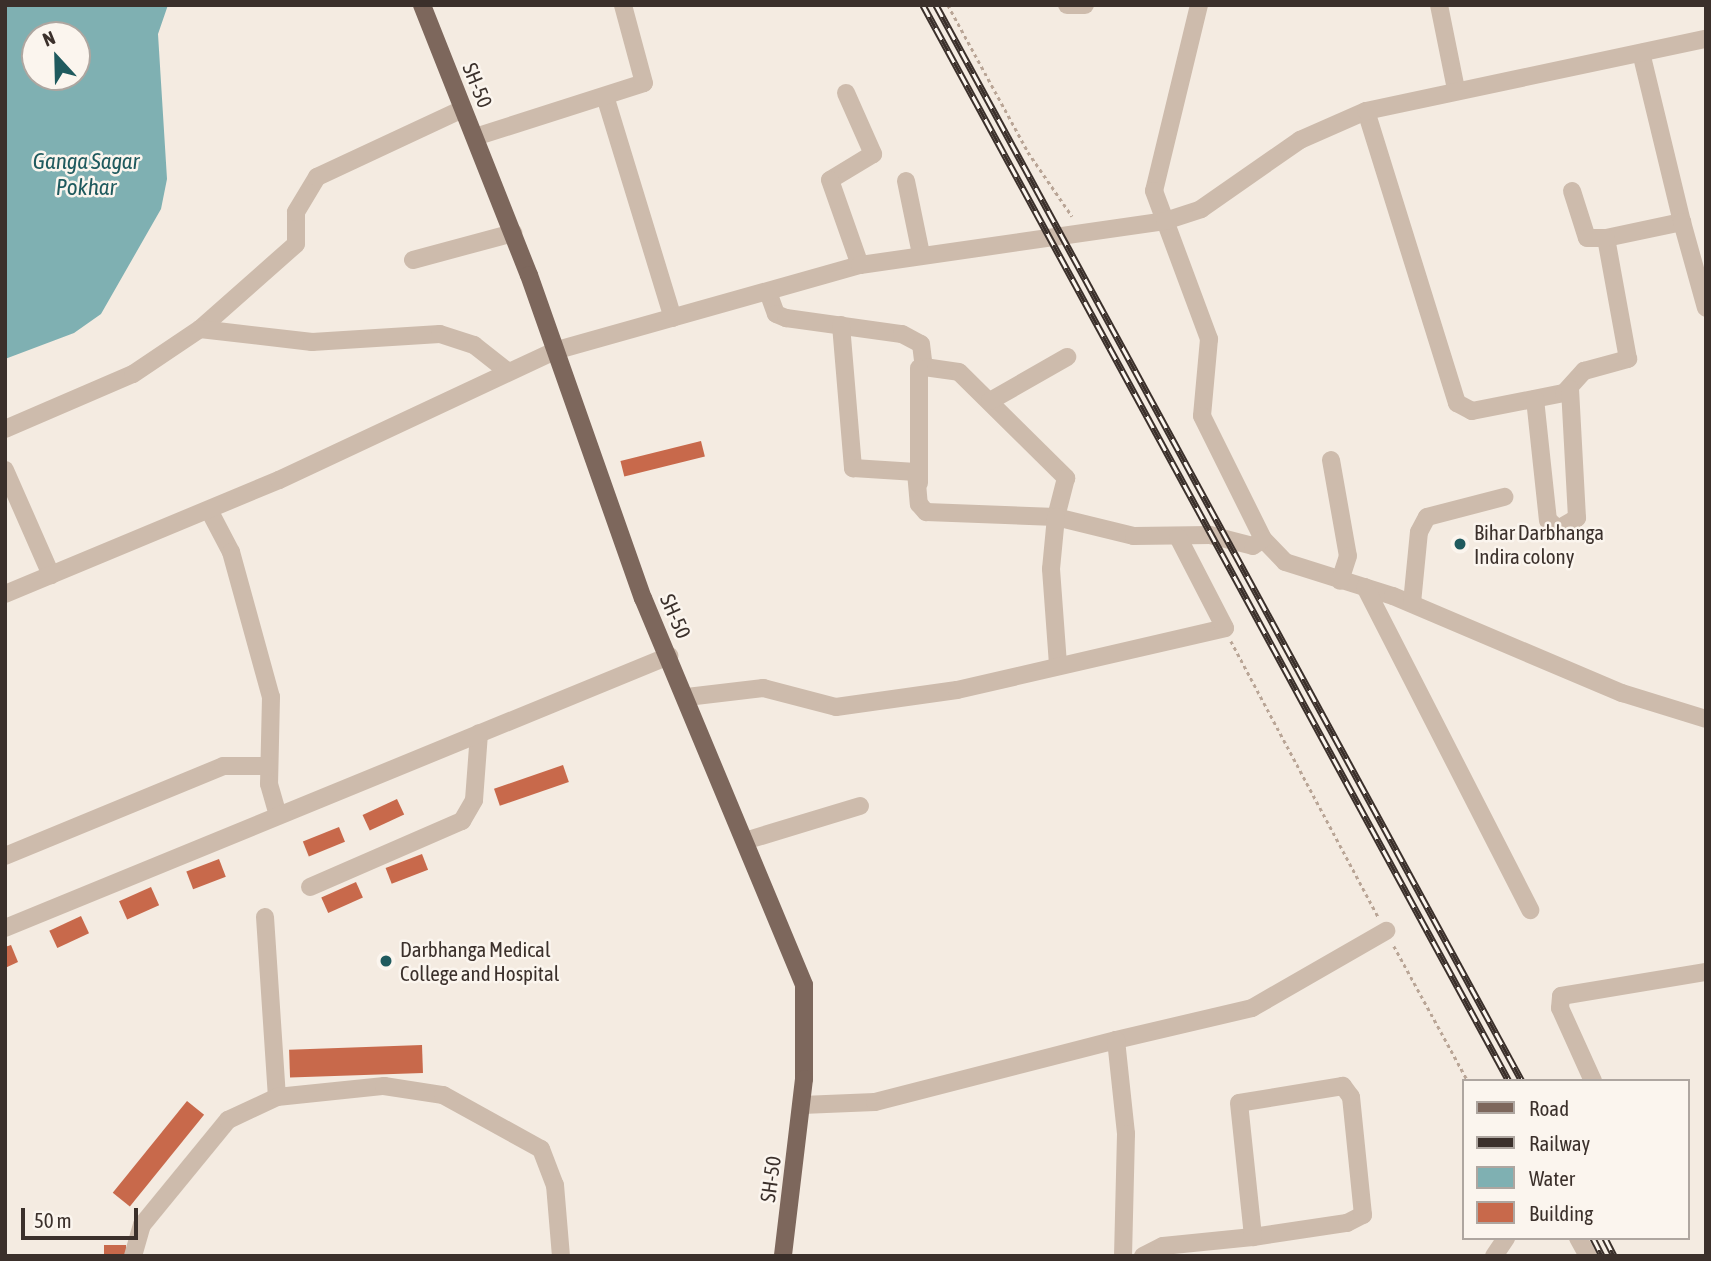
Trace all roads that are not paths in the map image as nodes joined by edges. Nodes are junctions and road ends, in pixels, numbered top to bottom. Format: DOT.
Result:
graph roads {
  1 [pos="422,5"];
  2 [pos="623,5"];
  3 [pos="1067,5"];
  4 [pos="1085,5"];
  5 [pos="1199,5"];
  6 [pos="1439,5"];
  7 [pos="1706,39"];
  8 [pos="1641,53"];
  9 [pos="1456,89"];
  10 [pos="846,93"];
  11 [pos="605,96"];
  12 [pos="463,109"];
  13 [pos="1366,111"];
  14 [pos="475,137"];
  15 [pos="906,181"];
  16 [pos="1572,191"];
  17 [pos="1165,221"];
  18 [pos="1682,222"];
  19 [pos="513,233"];
  20 [pos="1606,239"];
  21 [pos="921,254"];
  22 [pos="413,260"];
  23 [pos="860,265"];
  24 [pos="768,292"];
  25 [pos="1706,308"];
  26 [pos="673,318"];
  27 [pos="841,324"];
  28 [pos="200,329"];
  29 [pos="554,351"];
  30 [pos="1067,357"];
  31 [pos="919,368"];
  32 [pos="507,372"];
  33 [pos="1570,389"];
  34 [pos="1535,399"];
  35 [pos="990,401"];
  36 [pos="5,429"];
  37 [pos="1331,460"];
  38 [pos="5,470"];
  39 [pos="919,482"];
  40 [pos="1504,497"];
  41 [pos="209,510"];
  42 [pos="1056,517"];
  43 [pos="1178,537"];
  44 [pos="1263,539"];
  45 [pos="51,575"];
  46 [pos="1340,581"];
  47 [pos="1365,587"];
  48 [pos="5,594"];
  49 [pos="1412,603"];
  50 [pos="669,656"];
  51 [pos="1058,664"];
  52 [pos="687,697"];
  53 [pos="1706,719"];
  54 [pos="479,733"];
  55 [pos="268,766"];
  56 [pos="860,806"];
  57 [pos="278,815"];
  58 [pos="748,840"];
  59 [pos="5,856"];
  60 [pos="310,887"];
  61 [pos="1530,910"];
  62 [pos="265,917"];
  63 [pos="5,929"];
  64 [pos="1386,930"];
  65 [pos="1706,972"];
  66 [pos="1116,1041"];
  67 [pos="1592,1079"];
  68 [pos="277,1097"];
  69 [pos="802,1105"];
  70 [pos="1253,1237"];
  71 [pos="1505,1240"];
  72 [pos="1578,1240"];
  73 [pos="133,1256"];
  74 [pos="561,1256"];
  75 [pos="783,1256"];
  76 [pos="1123,1256"];
  77 [pos="1143,1256"];
  78 [pos="1494,1256"];
  79 [pos="1588,1256"];
  1 -- 12 [label="main road, SH-50"];
  2 -- 11 [label="street"];
  3 -- 4 [label="street"];
  5 -- 17 [label="street"];
  6 -- 9 [label="street"];
  7 -- 8 [label="street"];
  8 -- 9 [label="street"];
  8 -- 18 [label="street"];
  9 -- 13 [label="street"];
  10 -- 23 [label="street"];
  11 -- 14 [label="street"];
  11 -- 26 [label="street"];
  12 -- 14 [label="main road, SH-50"];
  12 -- 28 [label="street"];
  13 -- 17 [label="street"];
  13 -- 34 [label="street"];
  14 -- 19 [label="main road, SH-50"];
  15 -- 21 [label="street"];
  16 -- 20 [label="street"];
  17 -- 21 [label="street"];
  17 -- 44 [label="street"];
  18 -- 20 [label="street"];
  18 -- 25 [label="street"];
  19 -- 22 [label="street"];
  19 -- 29 [label="main road, SH-50"];
  20 -- 33 [label="street"];
  21 -- 23 [label="street"];
  23 -- 24 [label="street"];
  24 -- 26 [label="street"];
  24 -- 27 [label="street"];
  26 -- 29 [label="street"];
  27 -- 35 [label="street"];
  27 -- 39 [label="street"];
  28 -- 32 [label="street"];
  28 -- 36 [label="street"];
  29 -- 32 [label="street"];
  29 -- 50 [label="main road, SH-50"];
  30 -- 35 [label="street"];
  31 -- 39 [label="street"];
  32 -- 41 [label="street"];
  33 -- 34 [label="street"];
  33 -- 34 [label="street"];
  35 -- 42 [label="street"];
  37 -- 46 [label="street"];
  38 -- 45 [label="street"];
  39 -- 42 [label="street"];
  40 -- 49 [label="street"];
  41 -- 45 [label="street"];
  41 -- 55 [label="street"];
  42 -- 43 [label="street"];
  42 -- 51 [label="street"];
  43 -- 44 [label="street"];
  43 -- 51 [label="street"];
  44 -- 46 [label="street"];
  45 -- 48 [label="street"];
  46 -- 47 [label="street"];
  47 -- 49 [label="street"];
  47 -- 61 [label="street"];
  49 -- 53 [label="street"];
  50 -- 52 [label="main road, SH-50"];
  50 -- 54 [label="street"];
  51 -- 52 [label="street"];
  52 -- 58 [label="main road, SH-50"];
  54 -- 57 [label="street"];
  54 -- 60 [label="street"];
  55 -- 57 [label="street"];
  55 -- 59 [label="street"];
  56 -- 58 [label="street"];
  57 -- 63 [label="street"];
  58 -- 69 [label="main road, SH-50"];
  62 -- 68 [label="street"];
  64 -- 66 [label="street"];
  65 -- 67 [label="street"];
  66 -- 69 [label="street"];
  66 -- 76 [label="street"];
  68 -- 73 [label="street"];
  68 -- 74 [label="street"];
  69 -- 75 [label="main road, SH-50"];
  70 -- 70 [label="street"];
  70 -- 77 [label="street"];
  71 -- 78 [label="street"];
  72 -- 79 [label="street"];
}
